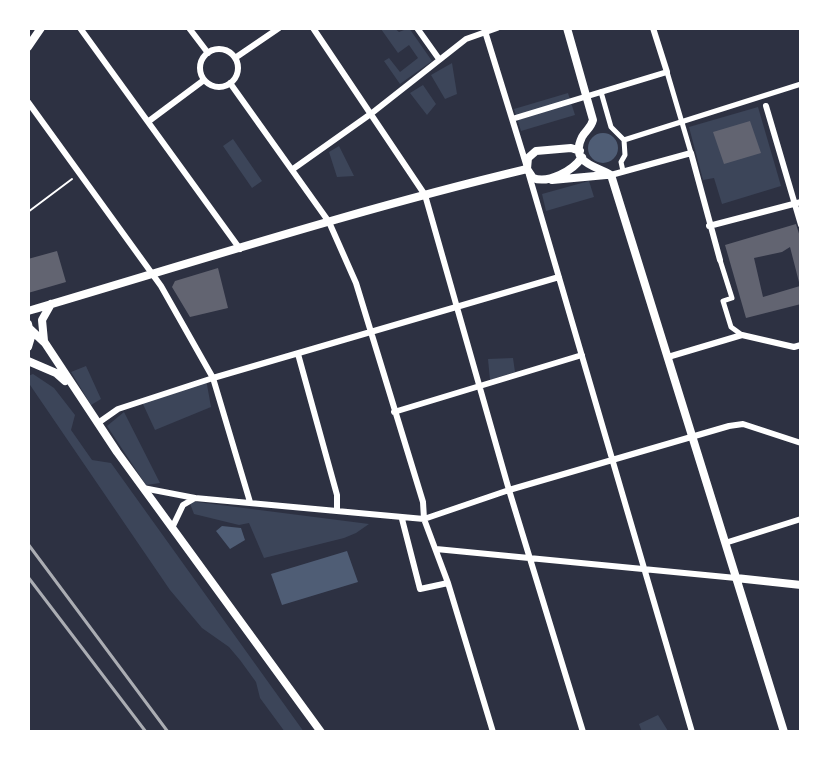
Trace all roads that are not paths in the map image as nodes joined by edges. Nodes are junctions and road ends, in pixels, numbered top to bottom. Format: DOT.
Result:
graph roads {
  1 [pos="41,28"];
  2 [pos="80,28"];
  3 [pos="189,28"];
  4 [pos="279,28"];
  5 [pos="313,28"];
  6 [pos="417,28"];
  7 [pos="497,28"];
  8 [pos="567,28"];
  9 [pos="653,28"];
  10 [pos="484,30"];
  11 [pos="28,47"];
  12 [pos="208,53"];
  13 [pos="235,58"];
  14 [pos="439,59"];
  15 [pos="667,72"];
  16 [pos="204,80"];
  17 [pos="230,83"];
  18 [pos="801,84"];
  19 [pos="601,92"];
  20 [pos="587,96"];
  21 [pos="763,96"];
  22 [pos="28,102"];
  23 [pos="766,106"];
  24 [pos="372,113"];
  25 [pos="512,119"];
  26 [pos="682,120"];
  27 [pos="149,121"];
  28 [pos="624,140"];
  29 [pos="691,153"];
  30 [pos="581,154"];
  31 [pos="293,169"];
  32 [pos="527,169"];
  33 [pos="623,171"];
  34 [pos="611,175"];
  35 [pos="547,180"];
  36 [pos="425,195"];
  37 [pos="798,203"];
  38 [pos="329,222"];
  39 [pos="801,225"];
  40 [pos="709,226"];
  41 [pos="240,249"];
  42 [pos="720,260"];
  43 [pos="149,272"];
  44 [pos="559,277"];
  45 [pos="51,304"];
  46 [pos="456,306"];
  47 [pos="28,311"];
  48 [pos="29,327"];
  49 [pos="369,331"];
  50 [pos="742,335"];
  51 [pos="45,343"];
  52 [pos="801,345"];
  53 [pos="28,347"];
  54 [pos="298,354"];
  55 [pos="582,355"];
  56 [pos="668,357"];
  57 [pos="28,361"];
  58 [pos="213,378"];
  59 [pos="481,386"];
  60 [pos="74,390"];
  61 [pos="394,412"];
  62 [pos="98,423"];
  63 [pos="692,436"];
  64 [pos="801,443"];
  65 [pos="612,461"];
  66 [pos="143,488"];
  67 [pos="509,490"];
  68 [pos="195,498"];
  69 [pos="250,502"];
  70 [pos="337,511"];
  71 [pos="402,519"];
  72 [pos="424,519"];
  73 [pos="801,519"];
  74 [pos="172,528"];
  75 [pos="725,543"];
  76 [pos="436,549"];
  77 [pos="531,559"];
  78 [pos="643,569"];
  79 [pos="736,578"];
  80 [pos="448,583"];
  81 [pos="801,585"];
  82 [pos="321,732"];
  83 [pos="493,732"];
  84 [pos="583,732"];
  85 [pos="692,732"];
  86 [pos="784,732"];
  1 -- 11 [label="street"];
  2 -- 27 [label="street"];
  3 -- 12 [label="street"];
  4 -- 13 [label="street"];
  5 -- 24 [label="street"];
  6 -- 14 [label="street"];
  7 -- 10 [label="street"];
  8 -- 20 [label="street"];
  9 -- 15 [label="street"];
  10 -- 14 [label="street"];
  10 -- 25 [label="street"];
  12 -- 13 [label="street"];
  12 -- 16 [label="street"];
  13 -- 17 [label="street"];
  14 -- 24 [label="street"];
  15 -- 19 [label="street"];
  15 -- 26 [label="street"];
  16 -- 17 [label="street"];
  16 -- 27 [label="street"];
  17 -- 31 [label="street"];
  18 -- 21 [label="street"];
  19 -- 20 [label="street"];
  19 -- 28 [label="street"];
  20 -- 25 [label="street"];
  20 -- 30 [label="street"];
  21 -- 23 [label="street"];
  21 -- 26 [label="street"];
  22 -- 43 [label="street"];
  23 -- 37 [label="street"];
  24 -- 31 [label="street"];
  24 -- 36 [label="street"];
  25 -- 32 [label="street"];
  26 -- 28 [label="street"];
  26 -- 29 [label="street"];
  27 -- 41 [label="street"];
  28 -- 33 [label="street"];
  29 -- 33 [label="street"];
  29 -- 40 [label="street"];
  30 -- 32 [label="street"];
  30 -- 34 [label="street"];
  30 -- 35 [label="street"];
  31 -- 38 [label="street"];
  32 -- 35 [label="street"];
  32 -- 36 [label="street"];
  32 -- 44 [label="street"];
  33 -- 34 [label="street"];
  34 -- 35 [label="street"];
  34 -- 56 [label="street"];
  36 -- 38 [label="street"];
  36 -- 46 [label="street"];
  37 -- 39 [label="street"];
  37 -- 40 [label="street"];
  38 -- 41 [label="street"];
  38 -- 49 [label="street"];
  40 -- 42 [label="street"];
  41 -- 43 [label="street"];
  42 -- 50 [label="street"];
  43 -- 45 [label="street"];
  43 -- 58 [label="street"];
  44 -- 46 [label="street"];
  44 -- 55 [label="street"];
  45 -- 47 [label="street"];
  45 -- 51 [label="street"];
  46 -- 49 [label="street"];
  46 -- 59 [label="street"];
  48 -- 51 [label="street"];
  48 -- 53 [label="street"];
  49 -- 54 [label="street"];
  49 -- 61 [label="street"];
  50 -- 52 [label="street"];
  50 -- 56 [label="street"];
  51 -- 60 [label="street"];
  54 -- 58 [label="street"];
  54 -- 70 [label="street"];
  55 -- 59 [label="street"];
  55 -- 65 [label="street"];
  56 -- 63 [label="street"];
  57 -- 60 [label="street"];
  58 -- 62 [label="street"];
  58 -- 69 [label="street"];
  59 -- 61 [label="street"];
  59 -- 67 [label="street"];
  60 -- 62 [label="street"];
  61 -- 72 [label="street"];
  62 -- 66 [label="street"];
  63 -- 64 [label="street"];
  63 -- 65 [label="street"];
  63 -- 75 [label="street"];
  65 -- 67 [label="street"];
  65 -- 78 [label="street"];
  66 -- 68 [label="street"];
  66 -- 74 [label="street"];
  67 -- 72 [label="street"];
  67 -- 77 [label="street"];
  68 -- 69 [label="street"];
  68 -- 74 [label="street"];
  69 -- 70 [label="street"];
  70 -- 71 [label="street"];
  71 -- 72 [label="street"];
  71 -- 80 [label="street"];
  72 -- 76 [label="street"];
  73 -- 75 [label="street"];
  74 -- 82 [label="street"];
  75 -- 79 [label="street"];
  76 -- 77 [label="street"];
  76 -- 80 [label="street"];
  77 -- 78 [label="street"];
  77 -- 84 [label="street"];
  78 -- 79 [label="street"];
  78 -- 85 [label="street"];
  79 -- 81 [label="street"];
  79 -- 86 [label="street"];
  80 -- 83 [label="street"];
}
